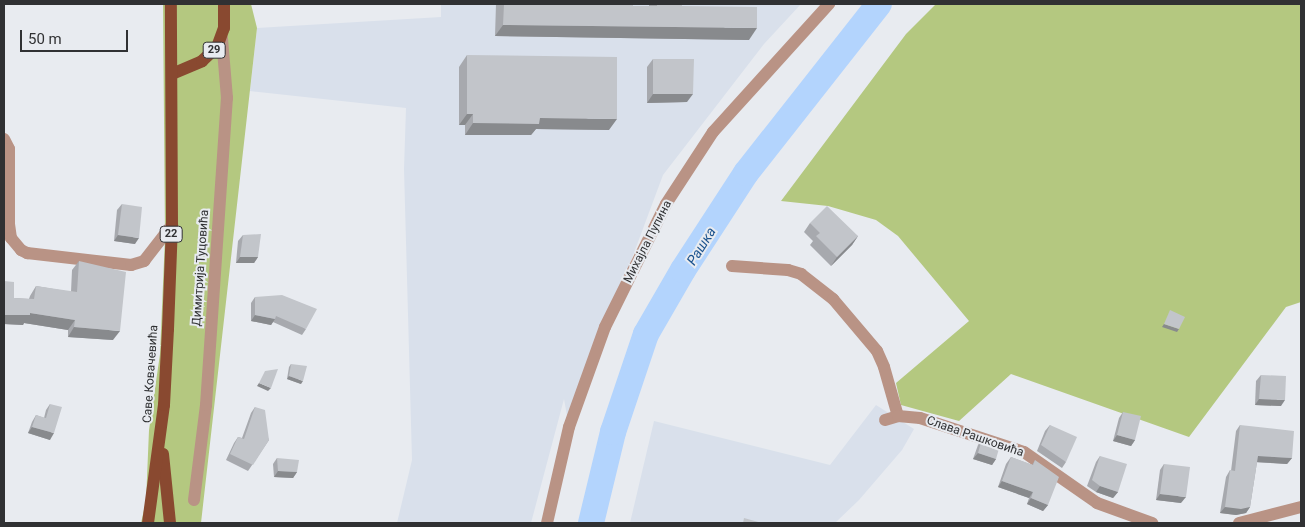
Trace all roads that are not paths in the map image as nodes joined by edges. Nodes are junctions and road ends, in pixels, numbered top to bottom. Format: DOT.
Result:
graph roads {
  1 [pos="171,4"];
  2 [pos="224,4"];
  3 [pos="829,4"];
  4 [pos="222,38"];
  5 [pos="172,74"];
  6 [pos="4,139"];
  7 [pos="172,225"];
  8 [pos="732,266"];
  9 [pos="898,416"];
  10 [pos="885,420"];
  11 [pos="161,426"];
  12 [pos="194,500"];
  13 [pos="1301,507"];
  14 [pos="148,523"];
  15 [pos="170,523"];
  16 [pos="546,523"];
  17 [pos="1152,523"];
  18 [pos="1239,523"];
  1 -- 5 [label="main road, Саве Ковачевића / 22"];
  2 -- 4 [label="main road, Димитрија Туцовића / 29"];
  3 -- 16 [label="street, Михајла Пупина"];
  4 -- 5 [label="main road, 29"];
  4 -- 12 [label="street, Димитрија Туцовића"];
  5 -- 7 [label="main road, Саве Ковачевића / 22"];
  6 -- 7 [label="street"];
  7 -- 11 [label="main road, Саве Ковачевића / 22"];
  8 -- 9 [label="street"];
  9 -- 10 [label="street, Слава Рашковића"];
  9 -- 17 [label="street, Слава Рашковића"];
  11 -- 14 [label="main road, Саве Ковачевића / 22"];
  11 -- 15 [label="main road"];
  13 -- 18 [label="street"];
}
